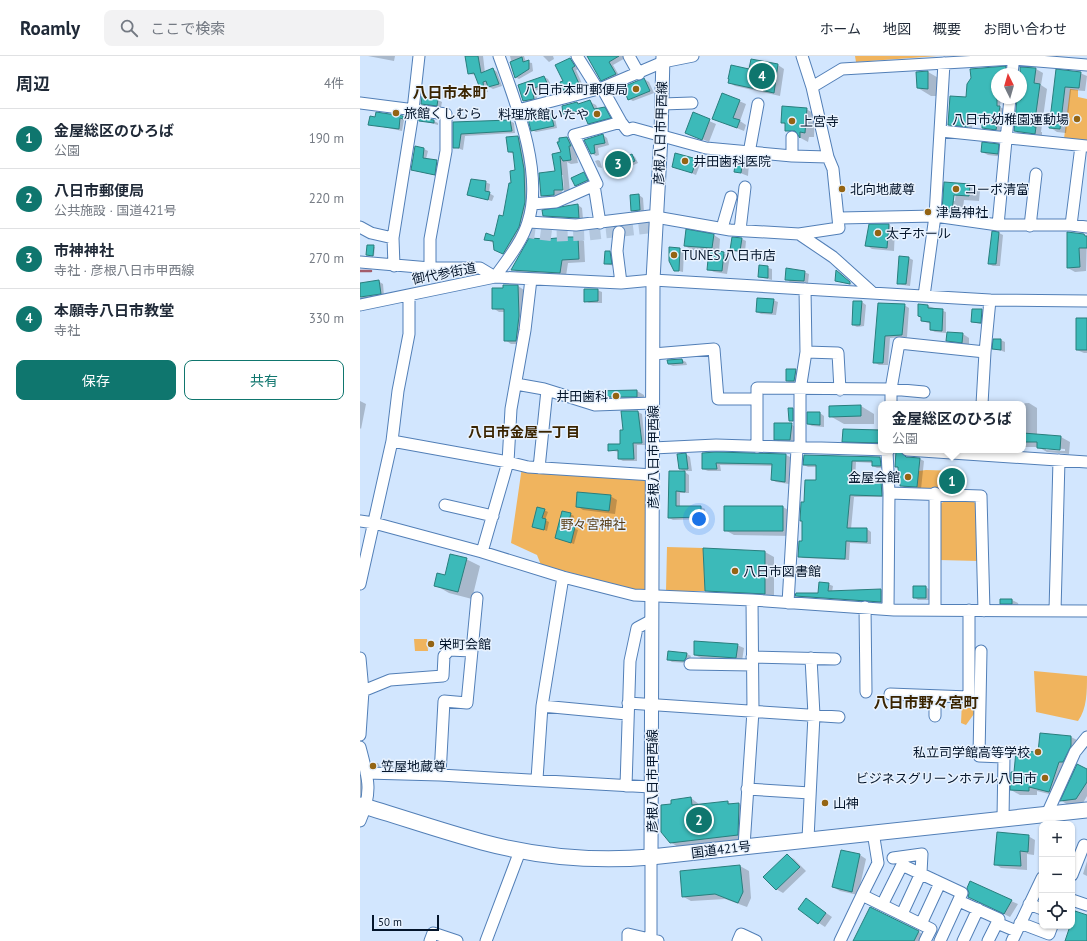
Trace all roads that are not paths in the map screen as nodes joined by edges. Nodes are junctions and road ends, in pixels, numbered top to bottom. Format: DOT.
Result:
graph roads {
  1 [pos="419,56"];
  2 [pos="499,56"];
  3 [pos="576,56"];
  4 [pos="629,56"];
  5 [pos="692,56"];
  6 [pos="802,56"];
  7 [pos="1014,58"];
  8 [pos="662,59"];
  9 [pos="944,63"];
  10 [pos="1087,65"];
  11 [pos="1013,68"];
  12 [pos="638,74"];
  13 [pos="812,87"];
  14 [pos="599,88"];
  15 [pos="360,103"];
  16 [pos="692,103"];
  17 [pos="662,104"];
  18 [pos="758,104"];
  19 [pos="1009,104"];
  20 [pos="412,109"];
  21 [pos="518,110"];
  22 [pos="621,122"];
  23 [pos="941,131"];
  24 [pos="661,136"];
  25 [pos="792,137"];
  26 [pos="1006,138"];
  27 [pos="1084,146"];
  28 [pos="749,153"];
  29 [pos="792,156"];
  30 [pos="828,157"];
  31 [pos="1036,174"];
  32 [pos="594,185"];
  33 [pos="745,187"];
  34 [pos="731,197"];
  35 [pos="532,204"];
  36 [pos="935,216"];
  37 [pos="657,217"];
  38 [pos="840,218"];
  39 [pos="529,222"];
  40 [pos="600,223"];
  41 [pos="998,225"];
  42 [pos="1071,225"];
  43 [pos="1030,226"];
  44 [pos="360,227"];
  45 [pos="1087,227"];
  46 [pos="722,228"];
  47 [pos="740,230"];
  48 [pos="619,232"];
  49 [pos="799,234"];
  50 [pos="393,238"];
  51 [pos="360,262"];
  52 [pos="394,266"];
  53 [pos="430,268"];
  54 [pos="495,277"];
  55 [pos="531,279"];
  56 [pos="653,280"];
  57 [pos="620,283"];
  58 [pos="805,289"];
  59 [pos="873,293"];
  60 [pos="409,295"];
  61 [pos="924,296"];
  62 [pos="990,300"];
  63 [pos="1087,301"];
  64 [pos="360,305"];
  65 [pos="806,352"];
  66 [pos="985,352"];
  67 [pos="653,354"];
  68 [pos="516,384"];
  69 [pos="891,389"];
  70 [pos="546,390"];
  71 [pos="800,390"];
  72 [pos="840,390"];
  73 [pos="924,392"];
  74 [pos="757,399"];
  75 [pos="891,401"];
  76 [pos="982,401"];
  77 [pos="653,403"];
  78 [pos="392,441"];
  79 [pos="757,447"];
  80 [pos="653,448"];
  81 [pos="797,449"];
  82 [pos="878,451"];
  83 [pos="888,453"];
  84 [pos="990,453"];
  85 [pos="1059,460"];
  86 [pos="508,462"];
  87 [pos="1087,462"];
  88 [pos="539,468"];
  89 [pos="653,475"];
  90 [pos="889,493"];
  91 [pos="935,493"];
  92 [pos="445,505"];
  93 [pos="493,516"];
  94 [pos="360,521"];
  95 [pos="374,523"];
  96 [pos="482,552"];
  97 [pos="563,577"];
  98 [pos="360,584"];
  99 [pos="652,594"];
  100 [pos="477,598"];
  101 [pos="752,600"];
  102 [pos="788,603"];
  103 [pos="865,607"];
  104 [pos="888,609"];
  105 [pos="935,610"];
  106 [pos="969,610"];
  107 [pos="1055,610"];
  108 [pos="1087,610"];
  109 [pos="984,611"];
  110 [pos="652,620"];
  111 [pos="981,650"];
  112 [pos="472,651"];
  113 [pos="360,658"];
  114 [pos="811,658"];
  115 [pos="835,659"];
  116 [pos="752,661"];
  117 [pos="690,664"];
  118 [pos="362,686"];
  119 [pos="866,692"];
  120 [pos="890,694"];
  121 [pos="936,696"];
  122 [pos="652,704"];
  123 [pos="542,706"];
  124 [pos="628,708"];
  125 [pos="753,711"];
  126 [pos="814,715"];
  127 [pos="935,716"];
  128 [pos="839,717"];
  129 [pos="360,735"];
  130 [pos="1087,738"];
  131 [pos="360,748"];
  132 [pos="366,773"];
  133 [pos="440,774"];
  134 [pos="537,779"];
  135 [pos="626,786"];
  136 [pos="652,787"];
  137 [pos="747,789"];
  138 [pos="810,793"];
  139 [pos="1087,810"];
  140 [pos="362,811"];
  141 [pos="1054,817"];
  142 [pos="1003,818"];
  143 [pos="873,832"];
  144 [pos="808,839"];
  145 [pos="1084,845"];
  146 [pos="744,846"];
  147 [pos="520,851"];
  148 [pos="651,857"];
  149 [pos="900,860"];
  150 [pos="1075,868"];
  151 [pos="921,874"];
  152 [pos="940,883"];
  153 [pos="1039,889"];
  154 [pos="862,895"];
  155 [pos="959,901"];
  156 [pos="1075,901"];
  157 [pos="1029,904"];
  158 [pos="882,905"];
  159 [pos="1087,905"];
  160 [pos="1039,908"];
  161 [pos="978,909"];
  162 [pos="902,914"];
  163 [pos="997,923"];
  164 [pos="921,924"];
  165 [pos="1051,929"];
  166 [pos="1016,932"];
  167 [pos="653,940"];
  168 [pos="430,941"];
  169 [pos="457,941"];
  170 [pos="486,941"];
  171 [pos="628,941"];
  172 [pos="738,941"];
  173 [pos="756,941"];
  174 [pos="840,941"];
  175 [pos="925,941"];
  176 [pos="940,941"];
  177 [pos="963,941"];
  178 [pos="988,941"];
  1 -- 20 [label="street"];
  2 -- 21 [label="street, 御代参街道"];
  3 -- 14 [label="street"];
  4 -- 12 [label="street"];
  5 -- 8 [label="street"];
  6 -- 13 [label="street"];
  7 -- 9 [label="street"];
  7 -- 10 [label="street"];
  7 -- 11 [label="street"];
  8 -- 12 [label="street"];
  8 -- 17 [label="main road, 彦根八日市甲西線"];
  9 -- 13 [label="street"];
  9 -- 23 [label="street"];
  12 -- 14 [label="street"];
  13 -- 30 [label="street"];
  14 -- 21 [label="street"];
  14 -- 22 [label="street"];
  15 -- 20 [label="street"];
  16 -- 17 [label="street"];
  17 -- 24 [label="main road, 彦根八日市甲西線"];
  18 -- 28 [label="street"];
  19 -- 26 [label="street"];
  20 -- 50 [label="street"];
  20 -- 53 [label="street"];
  21 -- 35 [label="street, 御代参街道"];
  22 -- 24 [label="street"];
  22 -- 32 [label="street"];
  23 -- 26 [label="street"];
  23 -- 36 [label="street"];
  24 -- 28 [label="street"];
  24 -- 37 [label="main road, 彦根八日市甲西線"];
  25 -- 29 [label="street"];
  26 -- 27 [label="street"];
  26 -- 41 [label="street"];
  27 -- 42 [label="street"];
  28 -- 29 [label="street"];
  29 -- 30 [label="street"];
  30 -- 38 [label="street"];
  31 -- 43 [label="street"];
  32 -- 35 [label="street"];
  32 -- 40 [label="street"];
  33 -- 47 [label="street"];
  34 -- 46 [label="street"];
  35 -- 39 [label="street, 御代参街道"];
  36 -- 38 [label="street"];
  36 -- 41 [label="street"];
  36 -- 61 [label="street"];
  37 -- 40 [label="street"];
  37 -- 46 [label="street"];
  37 -- 56 [label="main road, 彦根八日市甲西線"];
  38 -- 49 [label="street"];
  39 -- 40 [label="street"];
  39 -- 54 [label="street, 御代参街道"];
  41 -- 43 [label="street"];
  42 -- 43 [label="street"];
  42 -- 45 [label="street"];
  44 -- 50 [label="street"];
  46 -- 47 [label="street"];
  47 -- 49 [label="street"];
  48 -- 57 [label="street"];
  49 -- 59 [label="street"];
  50 -- 52 [label="street"];
  51 -- 52 [label="street"];
  52 -- 53 [label="street"];
  53 -- 54 [label="street"];
  54 -- 55 [label="street"];
  54 -- 60 [label="street, 御代参街道"];
  55 -- 57 [label="street"];
  55 -- 68 [label="street"];
  56 -- 57 [label="street"];
  56 -- 58 [label="street"];
  56 -- 67 [label="main road, 彦根八日市甲西線"];
  58 -- 59 [label="street"];
  58 -- 65 [label="street"];
  59 -- 61 [label="street"];
  60 -- 64 [label="street"];
  60 -- 78 [label="street, 御代参街道"];
  61 -- 62 [label="street"];
  62 -- 63 [label="street"];
  62 -- 66 [label="street"];
  65 -- 71 [label="street"];
  65 -- 72 [label="street"];
  66 -- 69 [label="street"];
  66 -- 76 [label="street"];
  67 -- 74 [label="street"];
  67 -- 77 [label="main road, 彦根八日市甲西線"];
  68 -- 70 [label="street"];
  68 -- 86 [label="street"];
  69 -- 72 [label="street"];
  69 -- 73 [label="street"];
  69 -- 75 [label="street"];
  70 -- 77 [label="street"];
  70 -- 88 [label="street"];
  71 -- 72 [label="street"];
  71 -- 74 [label="street"];
  71 -- 81 [label="street"];
  74 -- 79 [label="street"];
  77 -- 80 [label="main road, 彦根八日市甲西線"];
  78 -- 86 [label="street"];
  78 -- 95 [label="street, 御代参街道"];
  79 -- 80 [label="street"];
  79 -- 81 [label="street"];
  80 -- 89 [label="main road, 彦根八日市甲西線"];
  81 -- 82 [label="street"];
  81 -- 102 [label="street"];
  83 -- 90 [label="street"];
  84 -- 85 [label="street"];
  85 -- 87 [label="street"];
  85 -- 107 [label="street"];
  86 -- 88 [label="street"];
  86 -- 93 [label="street"];
  88 -- 89 [label="street"];
  89 -- 99 [label="main road, 彦根八日市甲西線"];
  90 -- 91 [label="street"];
  90 -- 104 [label="street"];
  91 -- 105 [label="street"];
  91 -- 109 [label="street"];
  92 -- 93 [label="street"];
  93 -- 96 [label="street"];
  94 -- 95 [label="street"];
  95 -- 96 [label="street"];
  95 -- 98 [label="street, 御代参街道"];
  96 -- 97 [label="street"];
  97 -- 99 [label="street"];
  97 -- 123 [label="street"];
  99 -- 101 [label="street"];
  99 -- 110 [label="main road, 彦根八日市甲西線"];
  100 -- 112 [label="street"];
  101 -- 102 [label="street"];
  101 -- 116 [label="street"];
  102 -- 103 [label="street"];
  103 -- 104 [label="street"];
  103 -- 119 [label="street"];
  104 -- 105 [label="street"];
  105 -- 106 [label="street"];
  106 -- 109 [label="street"];
  106 -- 121 [label="street"];
  107 -- 108 [label="street"];
  107 -- 109 [label="street"];
  110 -- 122 [label="main road, 彦根八日市甲西線"];
  110 -- 124 [label="street"];
  111 -- 142 [label="street"];
  112 -- 118 [label="street"];
  112 -- 133 [label="street"];
  113 -- 118 [label="street"];
  114 -- 115 [label="street"];
  114 -- 116 [label="street"];
  114 -- 126 [label="street"];
  116 -- 117 [label="street"];
  116 -- 125 [label="street"];
  118 -- 129 [label="street"];
  120 -- 121 [label="street"];
  121 -- 127 [label="street"];
  122 -- 124 [label="street"];
  122 -- 125 [label="street"];
  122 -- 136 [label="main road, 彦根八日市甲西線"];
  123 -- 124 [label="street"];
  123 -- 134 [label="street"];
  124 -- 135 [label="street"];
  125 -- 126 [label="street"];
  125 -- 137 [label="street"];
  126 -- 128 [label="street"];
  126 -- 138 [label="street"];
  130 -- 141 [label="street"];
  131 -- 132 [label="street"];
  132 -- 133 [label="street"];
  132 -- 140 [label="street"];
  133 -- 134 [label="street"];
  134 -- 135 [label="street"];
  135 -- 136 [label="street"];
  136 -- 148 [label="main road, 彦根八日市甲西線"];
  137 -- 138 [label="street"];
  137 -- 146 [label="street"];
  138 -- 144 [label="street"];
  139 -- 141 [label="highway, 国道421号"];
  140 -- 147 [label="highway, 国道421号"];
  141 -- 142 [label="highway, 国道421号"];
  142 -- 143 [label="highway, 国道421号"];
  143 -- 144 [label="highway, 国道421号"];
  143 -- 154 [label="street"];
  144 -- 146 [label="highway, 国道421号"];
  145 -- 150 [label="street"];
  146 -- 148 [label="highway, 国道421号"];
  147 -- 148 [label="highway, 国道421号"];
  147 -- 170 [label="street"];
  148 -- 167 [label="street"];
  149 -- 151 [label="street"];
  149 -- 151 [label="street"];
  149 -- 158 [label="street"];
  151 -- 152 [label="street"];
  151 -- 162 [label="street"];
  152 -- 155 [label="street"];
  152 -- 164 [label="street"];
  153 -- 157 [label="street"];
  154 -- 158 [label="street"];
  154 -- 174 [label="street"];
  155 -- 161 [label="street"];
  155 -- 176 [label="street"];
  156 -- 159 [label="street"];
  157 -- 160 [label="street"];
  157 -- 166 [label="street"];
  158 -- 162 [label="street"];
  161 -- 163 [label="street"];
  161 -- 177 [label="street"];
  162 -- 164 [label="street"];
  163 -- 166 [label="street"];
  163 -- 178 [label="street"];
  164 -- 175 [label="street"];
  165 -- 166 [label="street"];
  167 -- 171 [label="street"];
  168 -- 169 [label="street"];
  172 -- 173 [label="street"];
}
